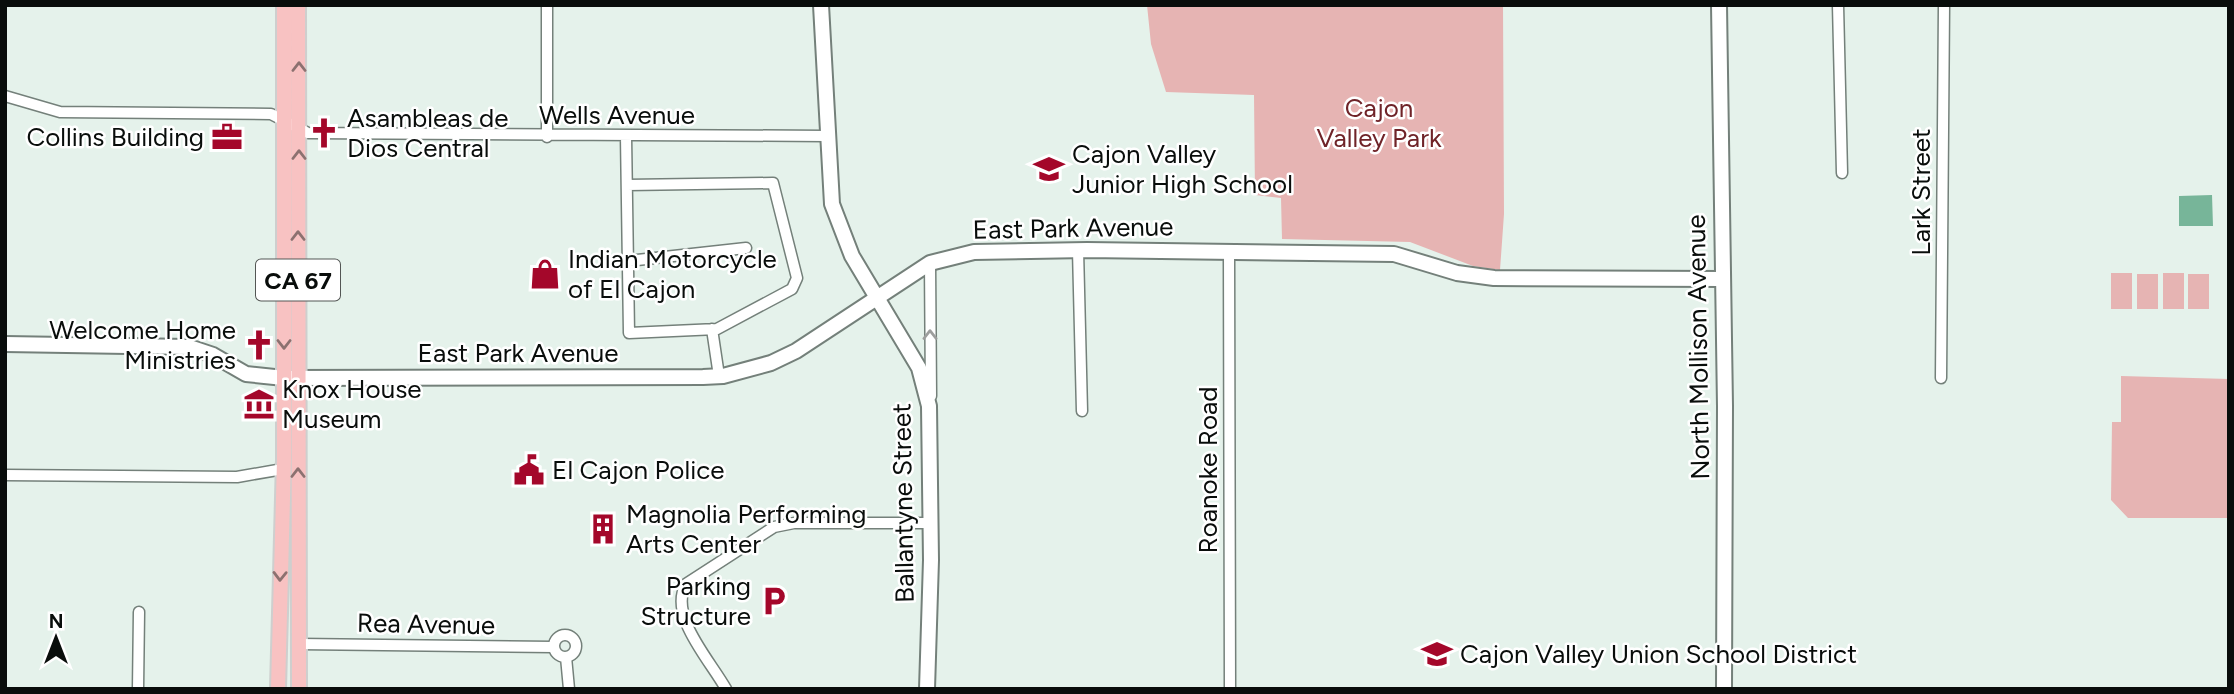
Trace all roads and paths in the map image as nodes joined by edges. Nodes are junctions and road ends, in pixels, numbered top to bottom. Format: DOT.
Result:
graph roads {
  1 [pos="284,5"];
  2 [pos="298,5"];
  3 [pos="547,5"];
  4 [pos="821,5"];
  5 [pos="1719,5"];
  6 [pos="1838,5"];
  7 [pos="1944,5"];
  8 [pos="5,96"];
  9 [pos="285,121"];
  10 [pos="298,128"];
  11 [pos="626,136"];
  12 [pos="827,136"];
  13 [pos="547,137"];
  14 [pos="1842,173"];
  15 [pos="627,185"];
  16 [pos="746,248"];
  17 [pos="1079,250"];
  18 [pos="1229,251"];
  19 [pos="628,261"];
  20 [pos="930,263"];
  21 [pos="1723,279"];
  22 [pos="877,300"];
  23 [pos="712,329"];
  24 [pos="5,344"];
  25 [pos="719,376"];
  26 [pos="291,378"];
  27 [pos="1941,378"];
  28 [pos="1082,411"];
  29 [pos="931,428"];
  30 [pos="284,469"];
  31 [pos="5,475"];
  32 [pos="931,523"];
  33 [pos="281,533"];
  34 [pos="298,533"];
  35 [pos="139,612"];
  36 [pos="279,620"];
  37 [pos="299,644"];
  38 [pos="554,647"];
  39 [pos="566,657"];
  40 [pos="138,689"];
  41 [pos="278,689"];
  42 [pos="299,689"];
  43 [pos="569,689"];
  44 [pos="726,689"];
  45 [pos="927,689"];
  46 [pos="1230,689"];
  47 [pos="1724,689"];
  1 -- 9 [label="main road, CA 67"];
  10 -- 2 [label="main road, CA 67, one-way"];
  3 -- 13 [label="street"];
  4 -- 12 [label="street, Ballantyne Street"];
  5 -- 21 [label="street, North Mollison Avenue"];
  6 -- 14 [label="street"];
  7 -- 27 [label="street, Lark Street"];
  8 -- 9 [label="street, Wells Avenue"];
  9 -- 10 [label="street, Wells Avenue"];
  9 -- 26 [label="main road, CA 67, one-way"];
  10 -- 13 [label="street, Wells Avenue"];
  26 -- 10 [label="main road, CA 67, one-way"];
  11 -- 12 [label="street, Wells Avenue"];
  11 -- 13 [label="street, Wells Avenue"];
  11 -- 15 [label="street"];
  12 -- 22 [label="street, Ballantyne Street"];
  15 -- 19 [label="street"];
  15 -- 23 [label="street"];
  16 -- 19 [label="street"];
  17 -- 18 [label="street, East Park Avenue"];
  17 -- 20 [label="street, East Park Avenue"];
  17 -- 28 [label="street"];
  18 -- 21 [label="street, East Park Avenue"];
  18 -- 46 [label="street, Roanoke Road"];
  19 -- 23 [label="street"];
  20 -- 22 [label="street, East Park Avenue"];
  29 -- 20 [label="street, one-way"];
  21 -- 47 [label="street, North Mollison Avenue"];
  22 -- 25 [label="street, East Park Avenue"];
  22 -- 29 [label="street, Ballantyne Street"];
  23 -- 25 [label="street"];
  24 -- 26 [label="street, East Park Avenue"];
  25 -- 26 [label="street, East Park Avenue"];
  26 -- 30 [label="main road, CA 67"];
  34 -- 26 [label="main road, CA 67, one-way"];
  29 -- 32 [label="street, Ballantyne Street"];
  30 -- 31 [label="street"];
  30 -- 33 [label="main road, CA 67"];
  32 -- 44 [label="street"];
  32 -- 45 [label="street, Ballantyne Street"];
  33 -- 34 [label="main road"];
  33 -- 36 [label="main road, CA 67, one-way"];
  34 -- 37 [label="main road, CA 67"];
  35 -- 40 [label="street"];
  36 -- 37 [label="main road"];
  36 -- 41 [label="main road, CA 67"];
  37 -- 38 [label="street, Rea Avenue"];
  37 -- 42 [label="main road, CA 67"];
  38 -- 39 [label="street"];
  38 -- 39 [label="street"];
  39 -- 43 [label="street"];
}
